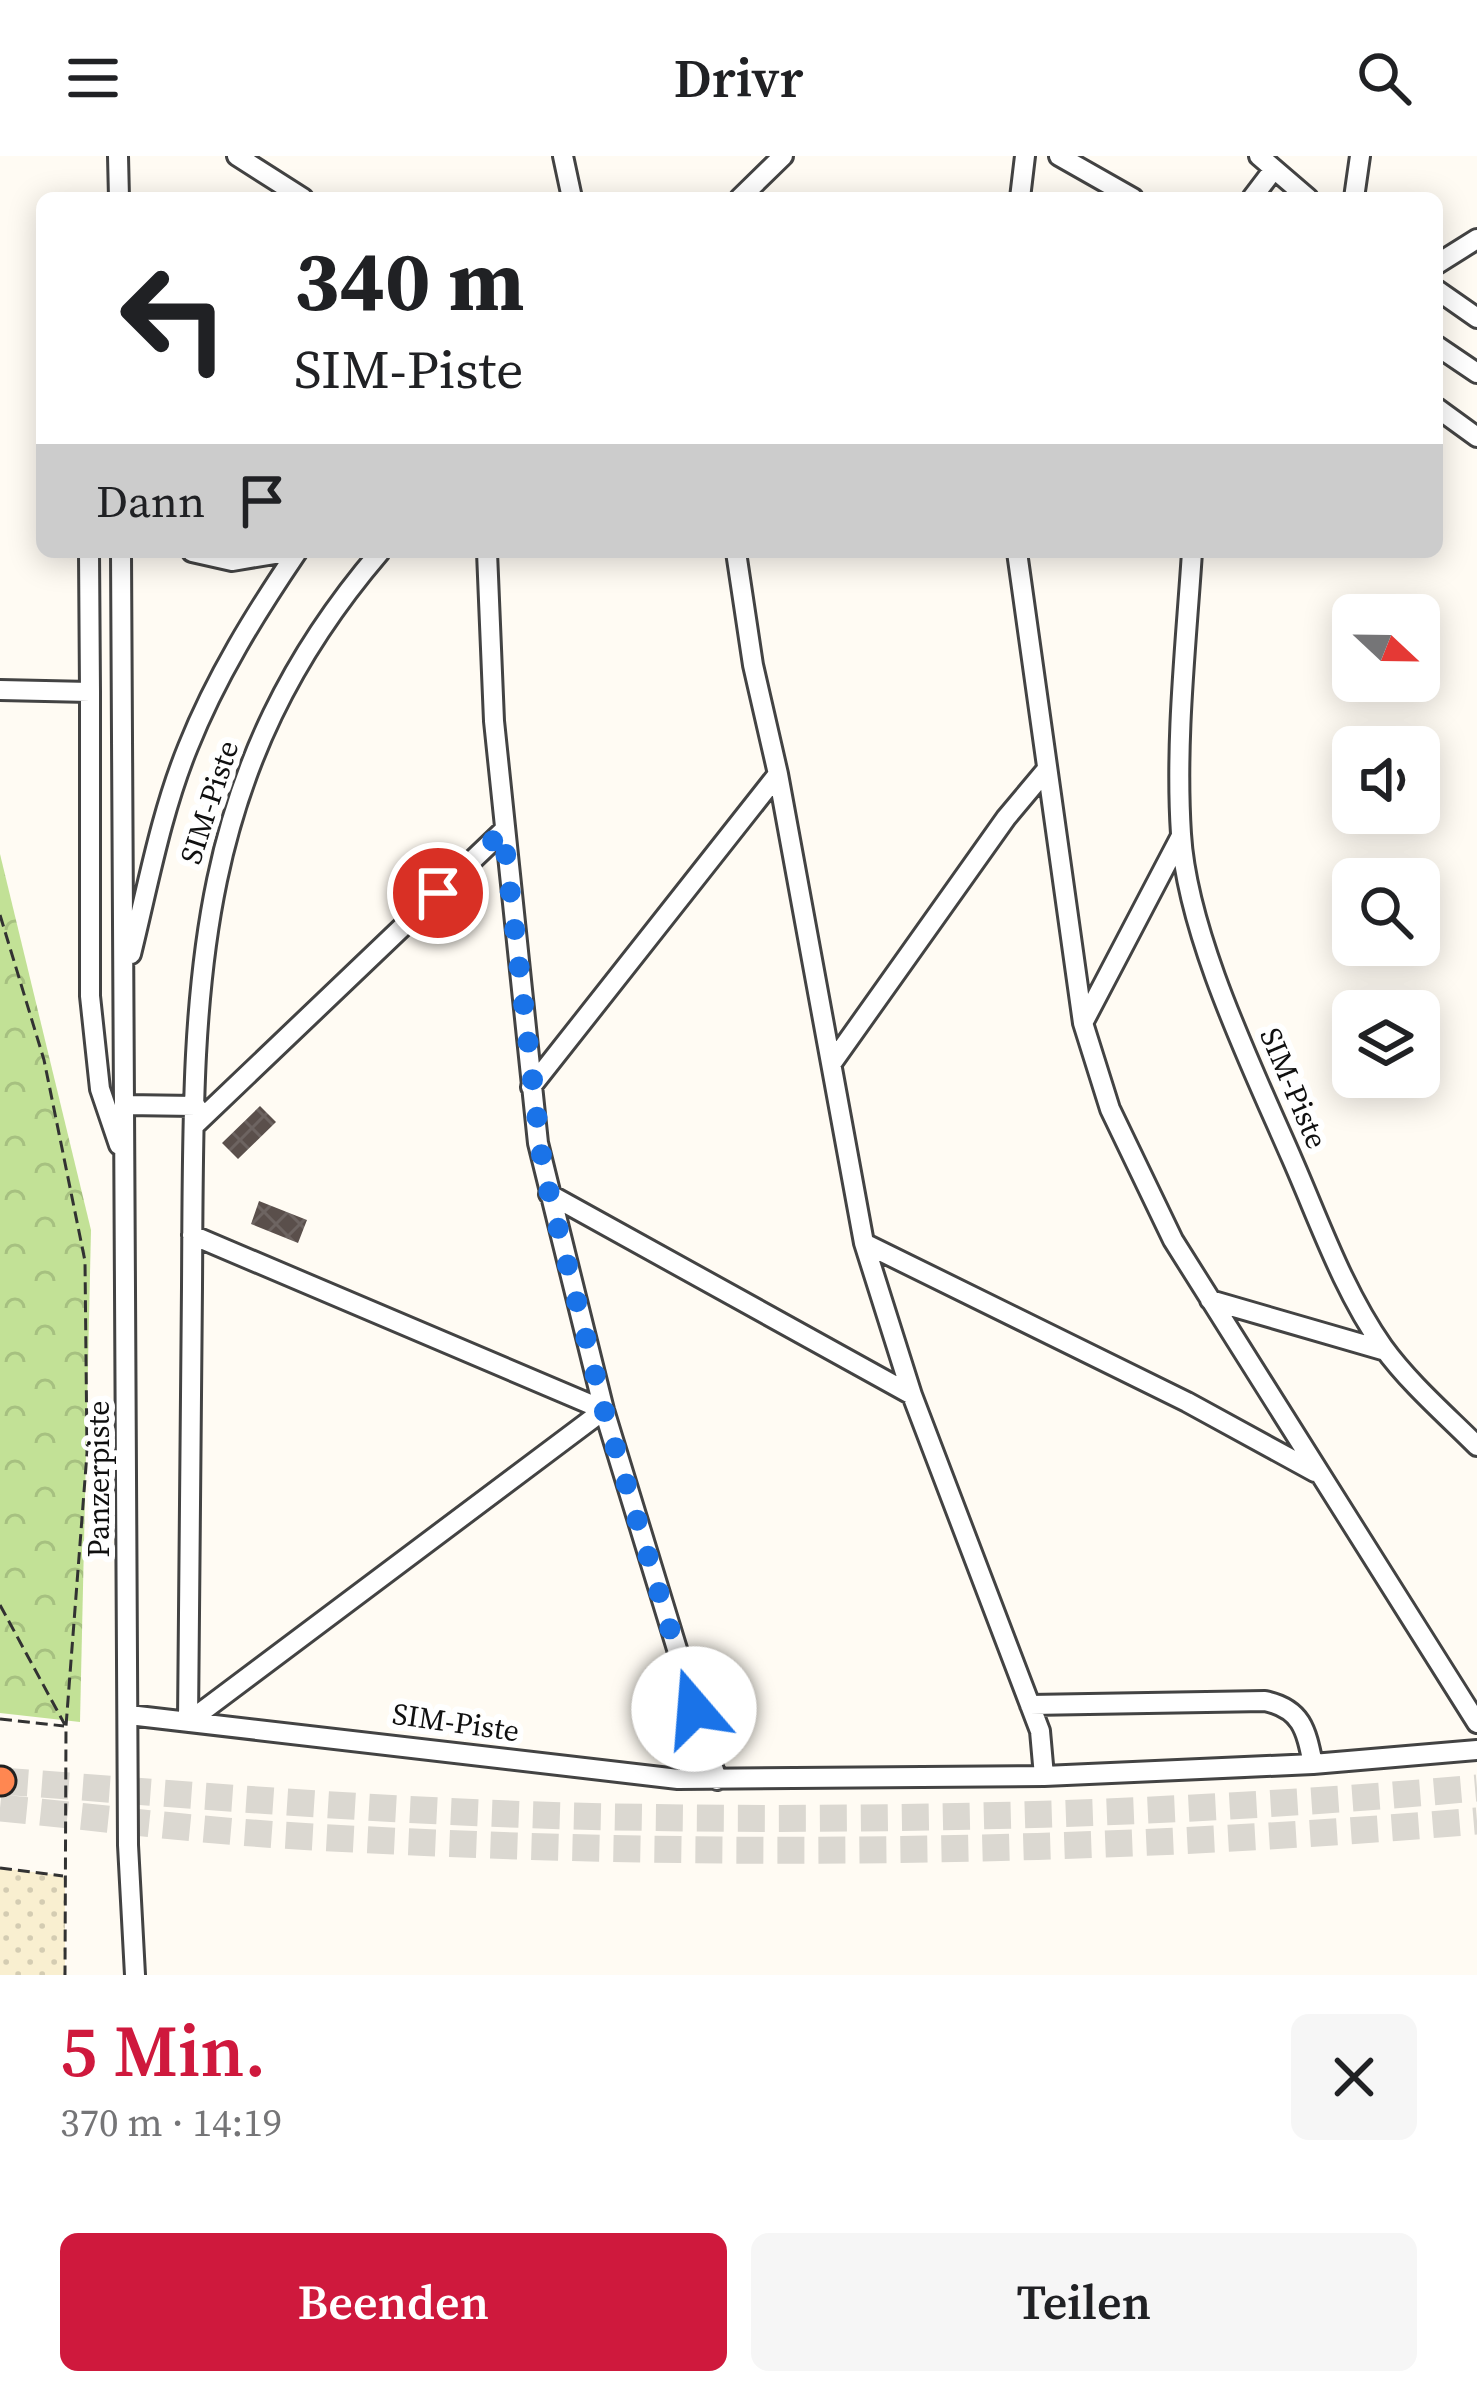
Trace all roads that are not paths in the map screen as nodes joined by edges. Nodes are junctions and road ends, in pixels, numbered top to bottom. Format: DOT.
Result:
graph roads {
  1 [pos="118,156"];
  2 [pos="237,156"];
  3 [pos="563,156"];
  4 [pos="783,156"];
  5 [pos="1025,156"];
  6 [pos="1060,156"];
  7 [pos="1360,156"];
  8 [pos="1266,162"];
  9 [pos="273,181"];
  10 [pos="118,192"];
  11 [pos="265,192"];
  12 [pos="292,192"];
  13 [pos="571,192"];
  14 [pos="746,192"];
  15 [pos="1021,192"];
  16 [pos="1122,192"];
  17 [pos="1254,192"];
  18 [pos="1301,192"];
  19 [pos="1355,192"];
  20 [pos="1477,239"];
  21 [pos="1443,260"];
  22 [pos="1443,294"];
  23 [pos="1477,318"];
  24 [pos="1443,350"];
  25 [pos="1477,373"];
  26 [pos="1443,412"];
  27 [pos="1477,437"];
  28 [pos="89,558"];
  29 [pos="122,558"];
  30 [pos="219,558"];
  31 [pos="250,558"];
  32 [pos="293,558"];
  33 [pos="375,558"];
  34 [pos="487,558"];
  35 [pos="737,558"];
  36 [pos="1018,558"];
  37 [pos="1192,558"];
  38 [pos="0,690"];
  39 [pos="90,692"];
  40 [pos="1047,769"];
  41 [pos="778,774"];
  42 [pos="503,831"];
  43 [pos="1181,836"];
  44 [pos="124,982"];
  45 [pos="1083,1023"];
  46 [pos="832,1064"];
  47 [pos="531,1087"];
  48 [pos="124,1105"];
  49 [pos="196,1115"];
  50 [pos="125,1165"];
  51 [pos="549,1194"];
  52 [pos="192,1235"];
  53 [pos="864,1243"];
  54 [pos="1210,1300"];
  55 [pos="1386,1352"];
  56 [pos="912,1395"];
  57 [pos="604,1410"];
  58 [pos="1477,1446"];
  59 [pos="1320,1474"];
  60 [pos="1030,1705"];
  61 [pos="129,1715"];
  62 [pos="188,1723"];
  63 [pos="1477,1723"];
  64 [pos="1477,1750"];
  65 [pos="1313,1764"];
  66 [pos="1044,1776"];
  67 [pos="717,1780"];
  68 [pos="135,1975"];
  1 -- 10 [label="street"];
  2 -- 9 [label="street"];
  3 -- 13 [label="street"];
  4 -- 14 [label="street"];
  5 -- 15 [label="street"];
  6 -- 16 [label="street"];
  7 -- 19 [label="street"];
  8 -- 17 [label="street"];
  8 -- 18 [label="street"];
  9 -- 11 [label="street"];
  9 -- 12 [label="street"];
  20 -- 21 [label="street"];
  22 -- 23 [label="street"];
  24 -- 25 [label="street"];
  26 -- 27 [label="street"];
  28 -- 39 [label="street"];
  29 -- 44 [label="street, Panzerpiste"];
  30 -- 31 [label="street"];
  32 -- 44 [label="street, Panzerpiste"];
  33 -- 49 [label="street, SIM-Piste"];
  34 -- 42 [label="street"];
  35 -- 41 [label="street"];
  36 -- 40 [label="street"];
  37 -- 43 [label="street, SIM-Piste"];
  38 -- 39 [label="street"];
  39 -- 50 [label="street"];
  40 -- 45 [label="street"];
  40 -- 46 [label="street"];
  41 -- 46 [label="street"];
  41 -- 47 [label="street"];
  42 -- 47 [label="street"];
  42 -- 49 [label="street"];
  43 -- 45 [label="street, SIM-Piste"];
  43 -- 55 [label="street, SIM-Piste"];
  44 -- 48 [label="street, Panzerpiste"];
  45 -- 54 [label="street"];
  46 -- 53 [label="street"];
  47 -- 51 [label="street"];
  48 -- 49 [label="street"];
  48 -- 50 [label="street, Panzerpiste"];
  49 -- 52 [label="street, SIM-Piste"];
  50 -- 61 [label="street, Panzerpiste"];
  51 -- 56 [label="street"];
  51 -- 57 [label="street"];
  52 -- 57 [label="street"];
  52 -- 62 [label="street, SIM-Piste"];
  53 -- 56 [label="street"];
  53 -- 59 [label="street"];
  54 -- 55 [label="street, SIM-Piste"];
  54 -- 59 [label="street"];
  55 -- 58 [label="street, SIM-Piste"];
  56 -- 60 [label="street"];
  57 -- 62 [label="street"];
  57 -- 67 [label="street"];
  59 -- 63 [label="street"];
  60 -- 65 [label="street"];
  60 -- 66 [label="street"];
  61 -- 62 [label="street, SIM-Piste"];
  61 -- 68 [label="street, Panzerpiste"];
  62 -- 67 [label="street, SIM-Piste"];
  64 -- 65 [label="street, SIM-Piste"];
  65 -- 66 [label="street, SIM-Piste"];
  66 -- 67 [label="street, SIM-Piste"];
}
